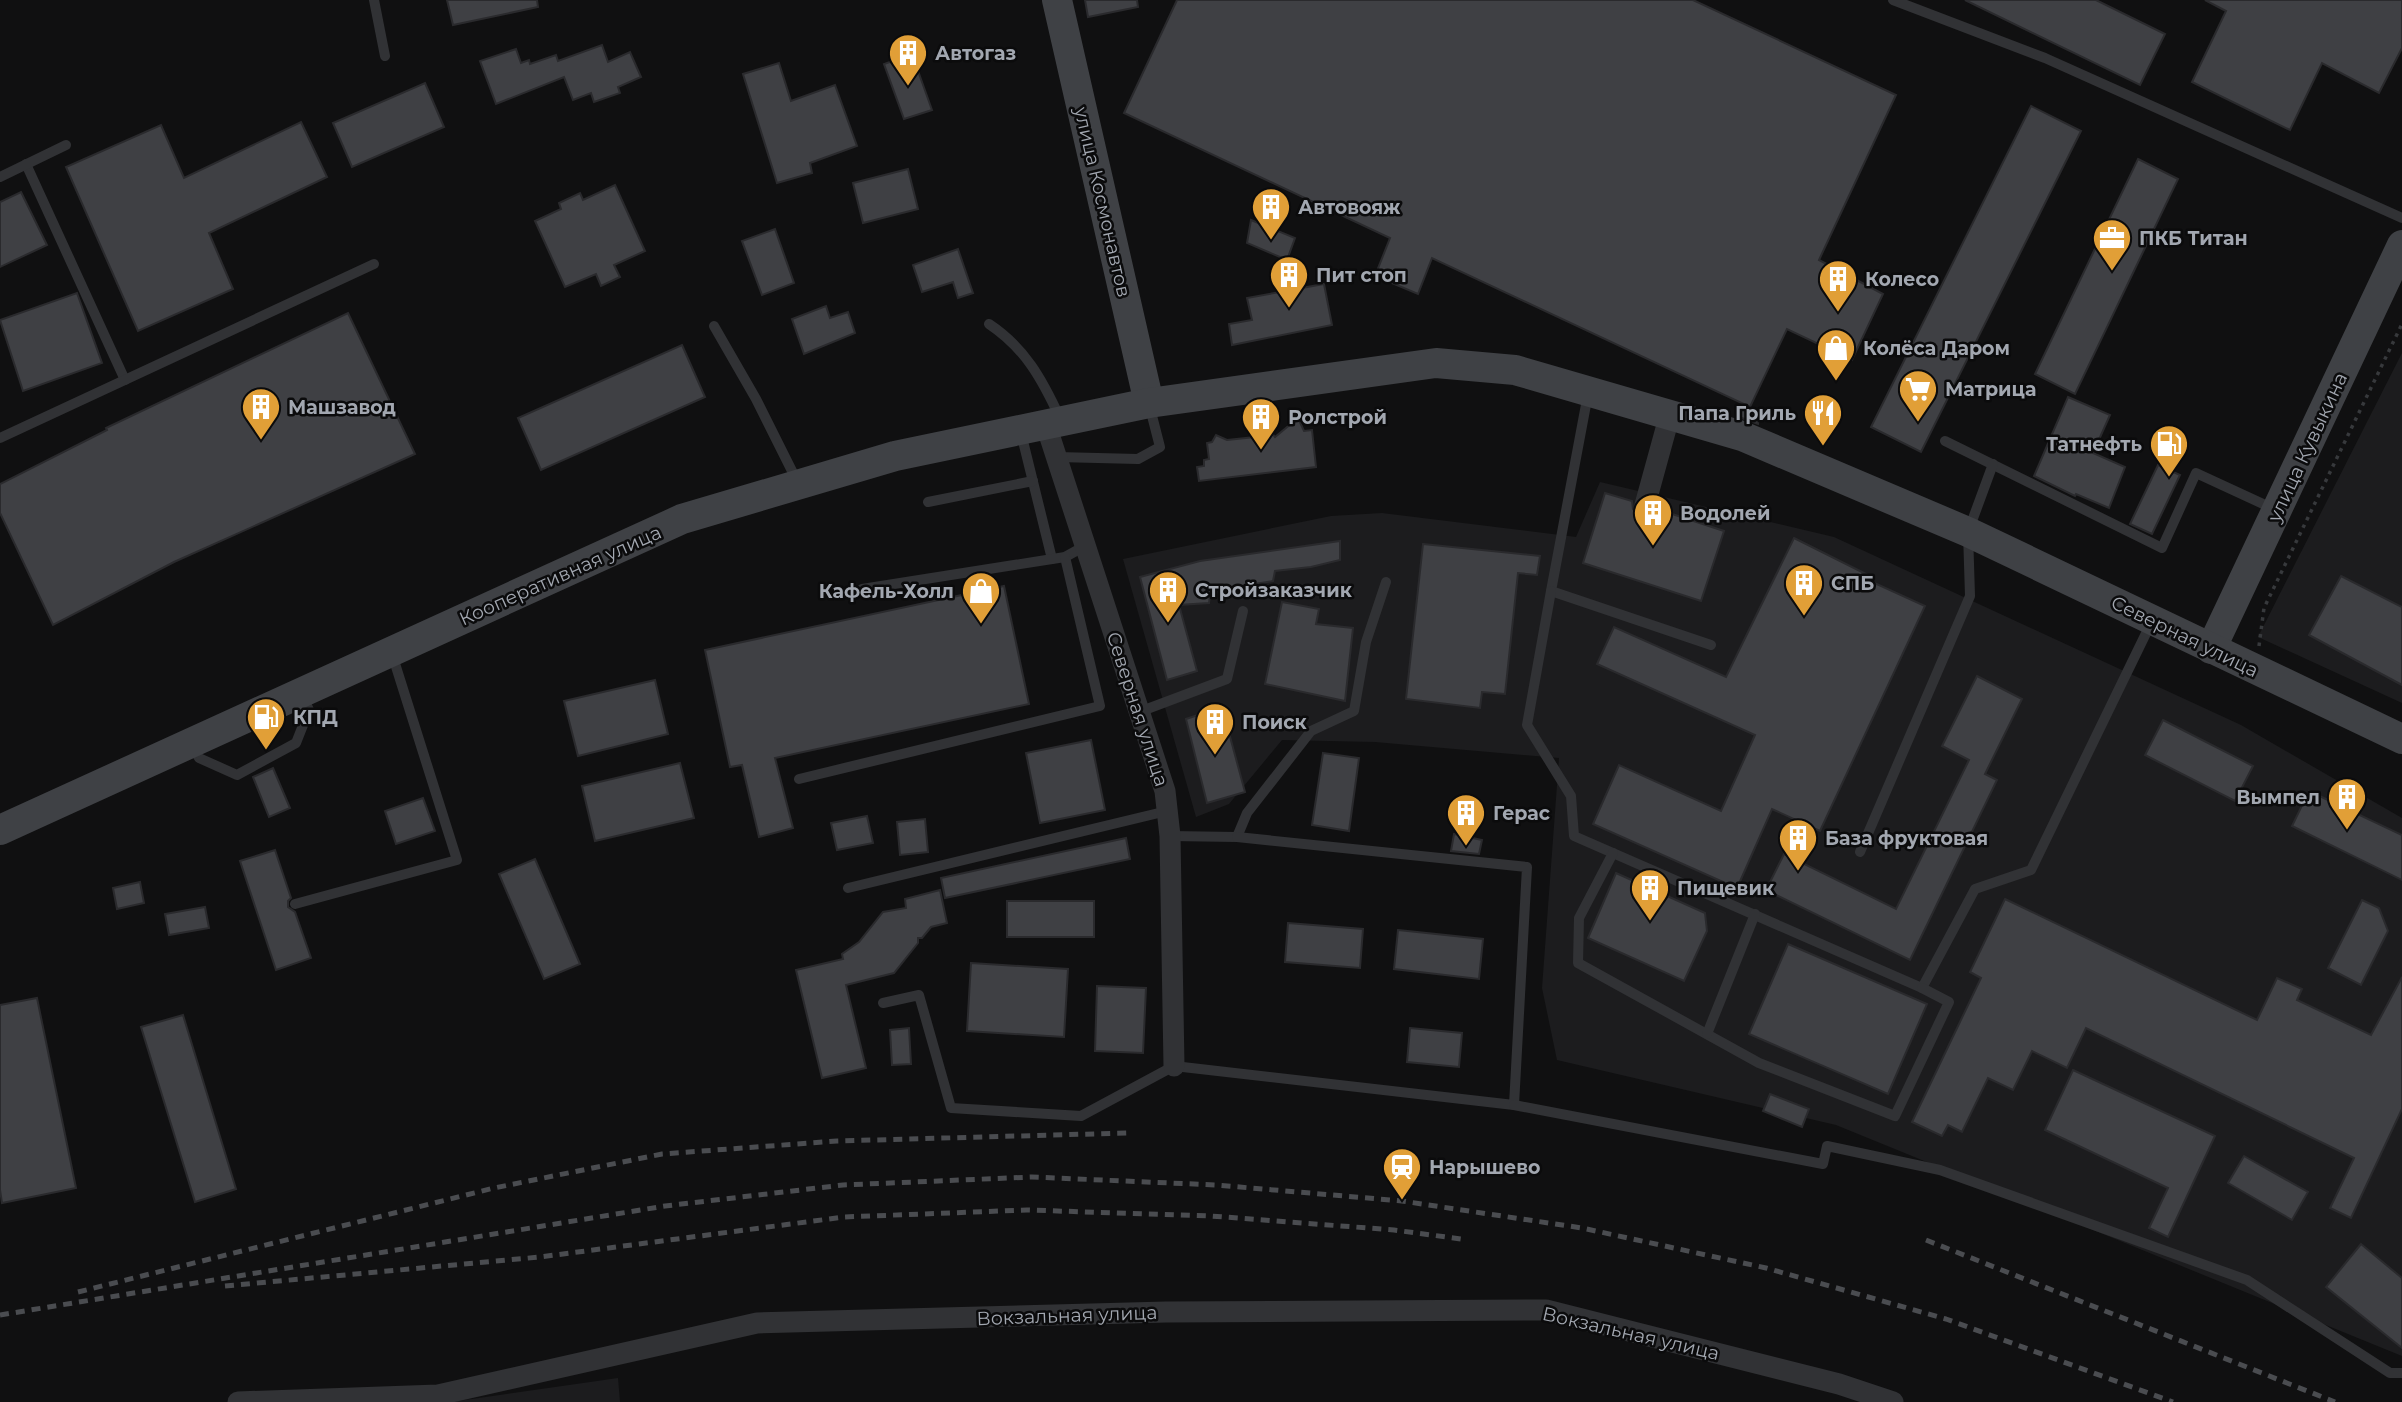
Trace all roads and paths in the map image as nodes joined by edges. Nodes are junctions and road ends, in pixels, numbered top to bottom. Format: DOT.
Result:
graph roads {
  1 [pos="374,0"];
  2 [pos="1056,0"];
  3 [pos="1893,0"];
  4 [pos="385,56"];
  5 [pos="66,145"];
  6 [pos="26,164"];
  7 [pos="0,177"];
  8 [pos="2402,218"];
  9 [pos="2402,245"];
  10 [pos="374,264"];
  11 [pos="989,324"];
  12 [pos="2402,324"];
  13 [pos="714,326"];
  14 [pos="125,380"];
  15 [pos="1588,390"];
  16 [pos="1149,403"];
  17 [pos="1670,414"];
  18 [pos="1043,425"];
  19 [pos="0,438"];
  20 [pos="1945,441"];
  21 [pos="1056,457"];
  22 [pos="1993,464"];
  23 [pos="1033,481"];
  24 [pos="798,485"];
  25 [pos="928,502"];
  26 [pos="1645,505"];
  27 [pos="2277,510"];
  28 [pos="1968,532"];
  29 [pos="1085,546"];
  30 [pos="1065,557"];
  31 [pos="1052,559"];
  32 [pos="1386,582"];
  33 [pos="862,589"];
  34 [pos="1551,591"];
  35 [pos="1243,611"];
  36 [pos="2152,621"];
  37 [pos="1711,645"];
  38 [pos="2211,649"];
  39 [pos="2259,650"];
  40 [pos="392,652"];
  41 [pos="301,693"];
  42 [pos="1139,712"];
  43 [pos="2402,739"];
  44 [pos="191,743"];
  45 [pos="799,779"];
  46 [pos="1167,811"];
  47 [pos="0,830"];
  48 [pos="1170,836"];
  49 [pos="1237,837"];
  50 [pos="1860,852"];
  51 [pos="1613,853"];
  52 [pos="848,888"];
  53 [pos="295,904"];
  54 [pos="1755,914"];
  55 [pos="1922,988"];
  56 [pos="883,1003"];
  57 [pos="1707,1034"];
  58 [pos="1174,1066"];
  59 [pos="1514,1105"];
  60 [pos="2402,1373"];
  61 [pos="238,1402"];
  62 [pos="1892,1402"];
  1 -- 4 [label="lane"];
  2 -- 16 [label="main road, улица Космонавтов"];
  3 -- 8 [label="lane"];
  5 -- 6 [label="lane"];
  6 -- 7 [label="lane"];
  6 -- 14 [label="lane"];
  9 -- 27 [label="main road, улица Кувыкина"];
  10 -- 14 [label="lane"];
  11 -- 18 [label="lane"];
  12 -- 39 [label="path"];
  13 -- 24 [label="lane"];
  14 -- 19 [label="lane"];
  15 -- 16 [label="main road, Северная улица"];
  15 -- 17 [label="main road, Северная улица"];
  15 -- 34 [label="lane"];
  16 -- 18 [label="main road, Кооперативная улица"];
  16 -- 21 [label="lane"];
  17 -- 26 [label="street"];
  17 -- 28 [label="main road, Северная улица"];
  18 -- 21 [label="street, Северная улица"];
  18 -- 23 [label="lane"];
  18 -- 24 [label="main road, Кооперативная улица"];
  20 -- 22 [label="lane"];
  21 -- 29 [label="street, Северная улица"];
  22 -- 27 [label="lane"];
  22 -- 28 [label="lane"];
  23 -- 25 [label="lane"];
  23 -- 31 [label="lane"];
  24 -- 40 [label="main road, Кооперативная улица"];
  27 -- 38 [label="main road, улица Кувыкина"];
  28 -- 36 [label="main road, Северная улица"];
  28 -- 50 [label="lane"];
  29 -- 30 [label="lane"];
  29 -- 42 [label="street, Северная улица"];
  30 -- 31 [label="lane"];
  30 -- 45 [label="lane"];
  31 -- 33 [label="lane"];
  32 -- 49 [label="lane"];
  34 -- 37 [label="lane"];
  34 -- 51 [label="lane"];
  35 -- 42 [label="lane"];
  36 -- 38 [label="main road, Северная улица"];
  36 -- 55 [label="lane"];
  38 -- 43 [label="main road, Северная улица"];
  40 -- 41 [label="main road, Кооперативная улица"];
  40 -- 53 [label="lane"];
  41 -- 44 [label="main road, Кооперативная улица"];
  41 -- 44 [label="lane"];
  42 -- 46 [label="street, Северная улица"];
  44 -- 47 [label="main road, Кооперативная улица"];
  46 -- 48 [label="street, Северная улица"];
  46 -- 52 [label="lane"];
  48 -- 49 [label="lane"];
  48 -- 58 [label="street, Северная улица"];
  49 -- 59 [label="lane"];
  51 -- 54 [label="lane"];
  51 -- 57 [label="lane"];
  54 -- 55 [label="lane"];
  54 -- 57 [label="lane"];
  55 -- 57 [label="lane"];
  56 -- 58 [label="lane"];
  58 -- 59 [label="lane"];
  59 -- 60 [label="lane"];
  61 -- 62 [label="street, Вокзальная улица"];
}
